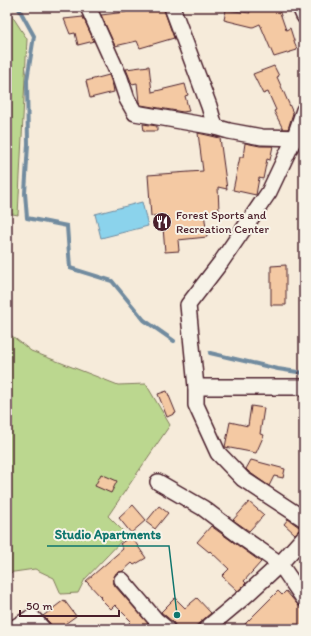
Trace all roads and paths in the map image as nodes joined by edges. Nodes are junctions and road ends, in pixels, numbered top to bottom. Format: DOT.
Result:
graph roads {
  1 [pos="88,7"];
  2 [pos="172,7"];
  3 [pos="300,7"];
  4 [pos="304,16"];
  5 [pos="304,110"];
  6 [pos="214,127"];
  7 [pos="299,138"];
  8 [pos="196,387"];
  9 [pos="304,387"];
  10 [pos="158,482"];
  11 [pos="304,518"];
  12 [pos="304,537"];
  13 [pos="280,564"];
  14 [pos="122,580"];
  15 [pos="304,599"];
  16 [pos="12,629"];
  17 [pos="43,629"];
  18 [pos="167,629"];
  19 [pos="206,629"];
  1 -- 6 [label="street"];
  2 -- 6 [label="street"];
  3 -- 4 [label="street"];
  5 -- 7 [label="street"];
  6 -- 7 [label="street"];
  7 -- 8 [label="street"];
  8 -- 9 [label="street"];
  8 -- 11 [label="street"];
  10 -- 13 [label="street"];
  12 -- 13 [label="street"];
  13 -- 15 [label="street"];
  13 -- 19 [label="street"];
  14 -- 18 [label="street"];
  16 -- 17 [label="street"];
}
